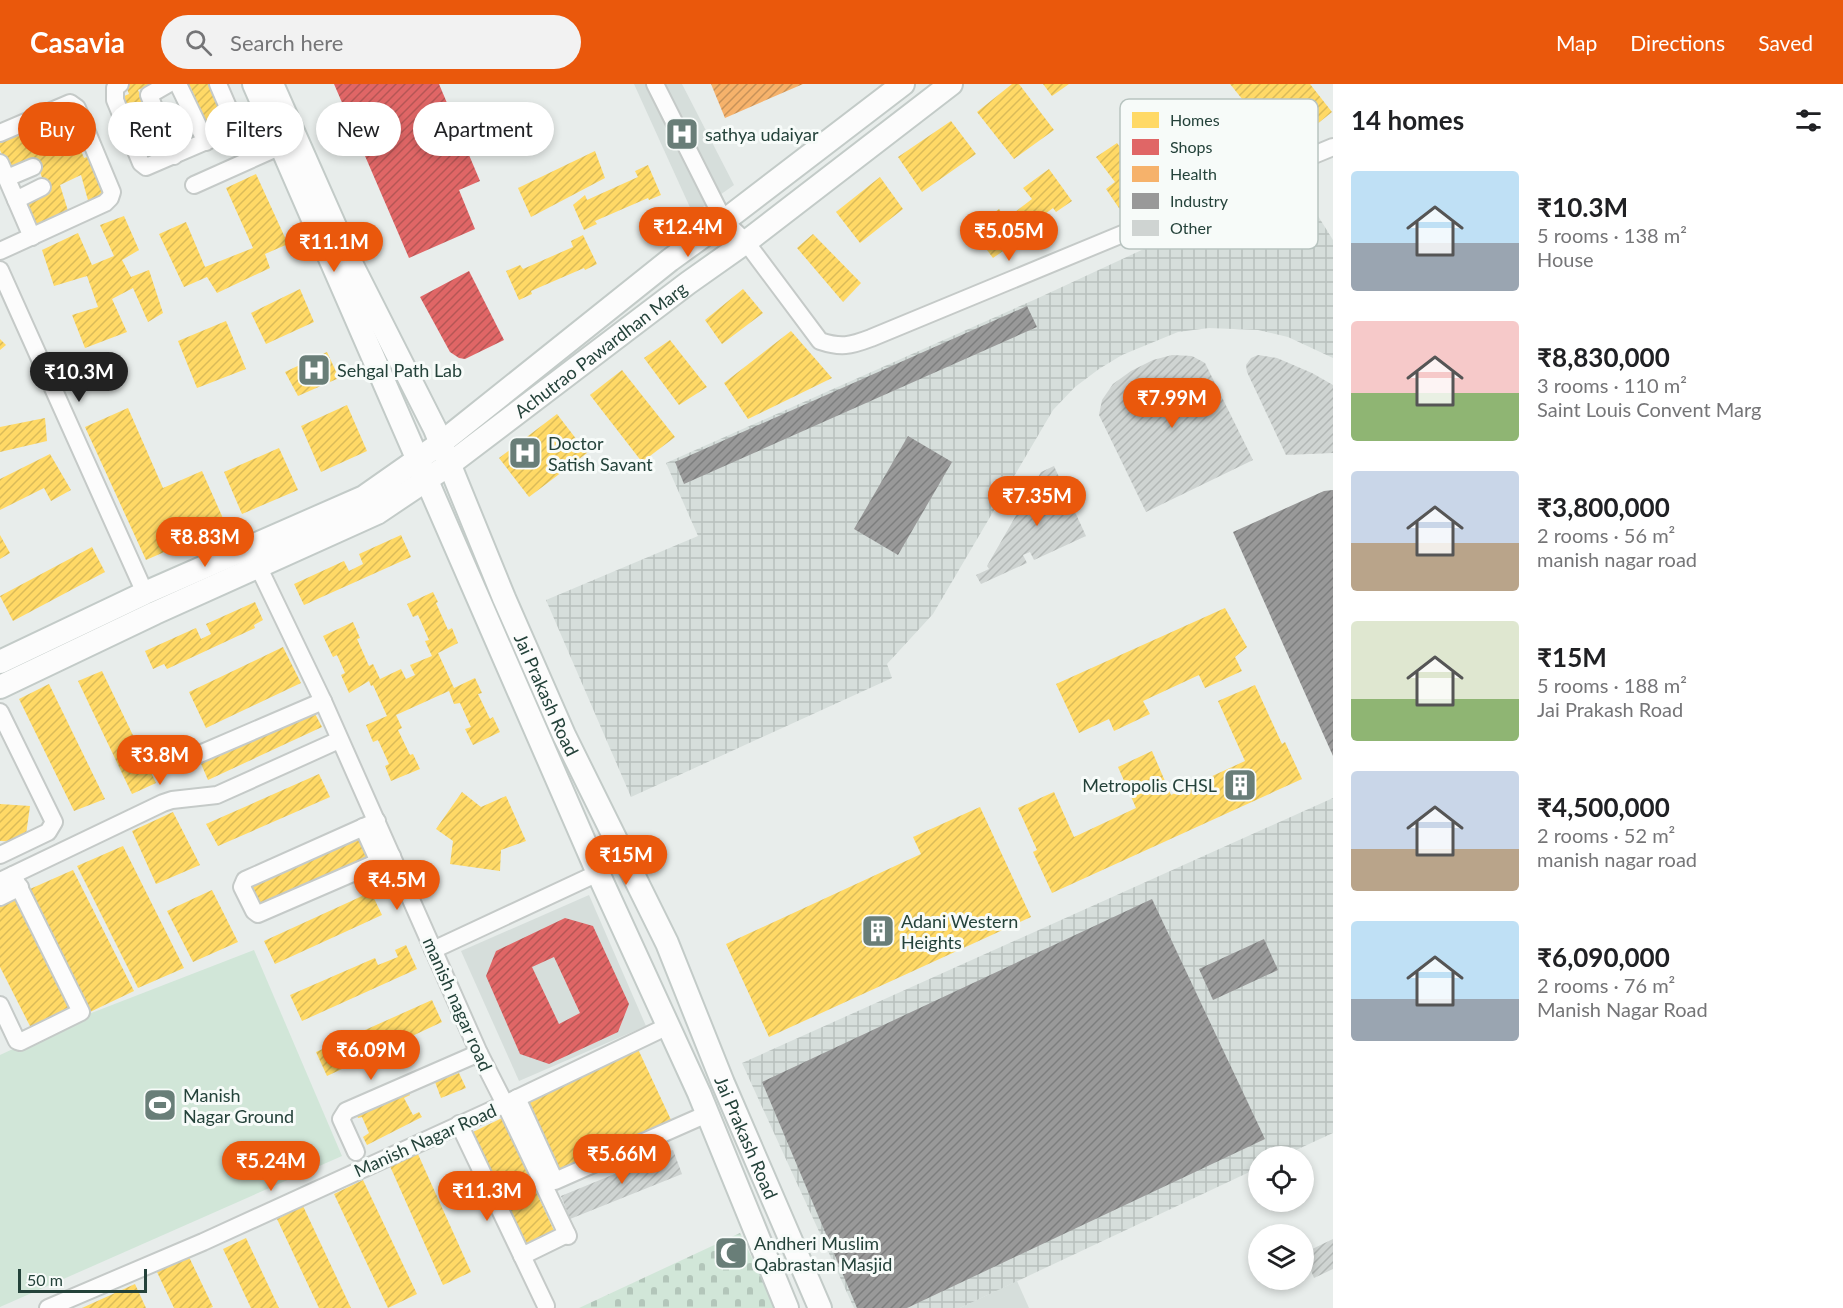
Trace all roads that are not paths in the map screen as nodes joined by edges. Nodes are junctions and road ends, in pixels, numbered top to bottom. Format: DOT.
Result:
graph roads {
  1 [pos="120,84"];
  2 [pos="168,84"];
  3 [pos="178,84"];
  4 [pos="218,84"];
  5 [pos="254,84"];
  6 [pos="272,84"];
  7 [pos="655,84"];
  8 [pos="903,84"];
  9 [pos="951,84"];
  10 [pos="116,102"];
  11 [pos="151,102"];
  12 [pos="226,102"];
  13 [pos="262,102"];
  14 [pos="0,133"];
  15 [pos="205,140"];
  16 [pos="1333,147"];
  17 [pos="1318,153"];
  18 [pos="139,156"];
  19 [pos="174,156"];
  20 [pos="259,156"];
  21 [pos="285,156"];
  22 [pos="33,167"];
  23 [pos="3,170"];
  24 [pos="194,185"];
  25 [pos="42,188"];
  26 [pos="16,200"];
  27 [pos="724,221"];
  28 [pos="1120,235"];
  29 [pos="32,237"];
  30 [pos="746,242"];
  31 [pos="0,251"];
  32 [pos="0,270"];
  33 [pos="441,443"];
  34 [pos="418,458"];
  35 [pos="450,464"];
  36 [pos="427,479"];
  37 [pos="258,567"];
  38 [pos="145,592"];
  39 [pos="0,662"];
  40 [pos="0,687"];
  41 [pos="323,701"];
  42 [pos="0,712"];
  43 [pos="339,740"];
  44 [pos="195,756"];
  45 [pos="370,824"];
  46 [pos="0,855"];
  47 [pos="385,859"];
  48 [pos="598,873"];
  49 [pos="11,881"];
  50 [pos="0,897"];
  51 [pos="433,951"];
  52 [pos="0,1005"];
  53 [pos="0,1025"];
  54 [pos="668,1026"];
  55 [pos="0,1034"];
  56 [pos="478,1053"];
  57 [pos="510,1108"];
  58 [pos="707,1114"];
  59 [pos="459,1124"];
  60 [pos="356,1152"];
  61 [pos="522,1256"];
  62 [pos="546,1306"];
  63 [pos="48,1308"];
  64 [pos="787,1308"];
  65 [pos="820,1308"];
  1 -- 10 [label="street"];
  2 -- 11 [label="street"];
  3 -- 15 [label="street"];
  4 -- 12 [label="street"];
  5 -- 13 [label="main road, Jai Prakash Road"];
  6 -- 33 [label="main road, Jai Prakash Road"];
  7 -- 27 [label="street"];
  8 -- 27 [label="main road, Achutrao Pawardhan Marg"];
  9 -- 30 [label="main road, Achutrao Pawardhan Marg"];
  14 -- 29 [label="street"];
  16 -- 17 [label="street"];
  18 -- 19 [label="street"];
  20 -- 24 [label="street"];
  21 -- 34 [label="main road, Jai Prakash Road"];
  22 -- 23 [label="street"];
  23 -- 26 [label="street"];
  25 -- 26 [label="street"];
  26 -- 29 [label="street"];
  27 -- 30 [label="street"];
  27 -- 33 [label="main road, Achutrao Pawardhan Marg"];
  28 -- 30 [label="street"];
  29 -- 31 [label="street"];
  30 -- 35 [label="main road, Achutrao Pawardhan Marg"];
  32 -- 38 [label="street"];
  33 -- 34 [label="main road, Achutrao Pawardhan Marg"];
  33 -- 35 [label="main road, Jai Prakash Road"];
  34 -- 36 [label="main road, Jai Prakash Road"];
  34 -- 38 [label="main road, Achutrao Pawardhan Marg"];
  35 -- 36 [label="main road, Achutrao Pawardhan Marg"];
  35 -- 65 [label="main road, Jai Prakash Road"];
  36 -- 37 [label="main road, Achutrao Pawardhan Marg"];
  36 -- 48 [label="main road, Jai Prakash Road"];
  37 -- 40 [label="main road, Achutrao Pawardhan Marg"];
  37 -- 41 [label="street, manish nagar road"];
  38 -- 39 [label="main road, Achutrao Pawardhan Marg"];
  41 -- 43 [label="street, manish nagar road"];
  41 -- 44 [label="street"];
  42 -- 46 [label="street"];
  43 -- 45 [label="street, manish nagar road"];
  43 -- 49 [label="street"];
  45 -- 47 [label="street, manish nagar road"];
  45 -- 47 [label="street"];
  47 -- 51 [label="street, manish nagar road"];
  48 -- 51 [label="street, Manish Nagar Road"];
  48 -- 54 [label="main road, Jai Prakash Road"];
  49 -- 50 [label="street"];
  49 -- 52 [label="street"];
  51 -- 56 [label="street, manish nagar road"];
  53 -- 55 [label="street"];
  54 -- 57 [label="street, Manish Nagar Road"];
  54 -- 58 [label="main road, Jai Prakash Road"];
  56 -- 57 [label="street, manish nagar road"];
  56 -- 60 [label="street"];
  57 -- 58 [label="street"];
  57 -- 59 [label="street, Manish Nagar Road"];
  57 -- 61 [label="street"];
  58 -- 64 [label="main road, Jai Prakash Road"];
  59 -- 61 [label="street"];
  59 -- 63 [label="street, Manish Nagar Road"];
  61 -- 62 [label="street"];
}
